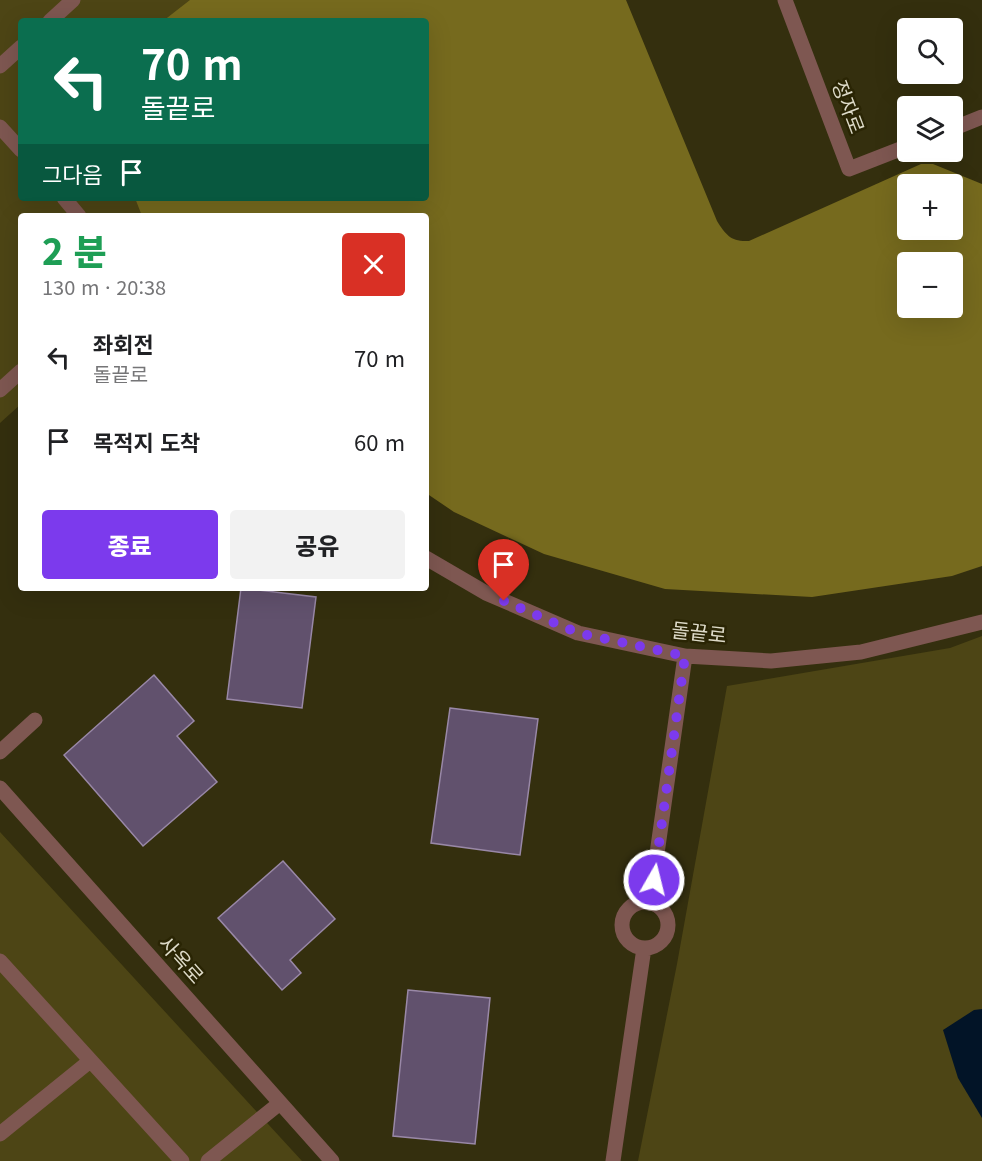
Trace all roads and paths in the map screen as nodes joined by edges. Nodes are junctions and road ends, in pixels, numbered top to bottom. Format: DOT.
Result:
graph roads {
  1 [pos="73,0"];
  2 [pos="785,0"];
  3 [pos="53,18"];
  4 [pos="18,50"];
  5 [pos="0,66"];
  6 [pos="982,117"];
  7 [pos="963,125"];
  8 [pos="0,127"];
  9 [pos="18,147"];
  10 [pos="897,151"];
  11 [pos="67,201"];
  12 [pos="77,213"];
  13 [pos="18,374"];
  14 [pos="0,390"];
  15 [pos="429,560"];
  16 [pos="982,622"];
  17 [pos="685,656"];
  18 [pos="35,720"];
  19 [pos="0,752"];
  20 [pos="0,788"];
  21 [pos="650,903"];
  22 [pos="644,948"];
  23 [pos="0,961"];
  24 [pos="90,1061"];
  25 [pos="280,1102"];
  26 [pos="0,1134"];
  27 [pos="182,1161"];
  28 [pos="208,1161"];
  29 [pos="332,1161"];
  30 [pos="613,1161"];
  1 -- 3 [label="street"];
  2 -- 10 [label="street, 정자로"];
  4 -- 5 [label="street"];
  6 -- 7 [label="street"];
  8 -- 9 [label="street"];
  11 -- 12 [label="street"];
  13 -- 14 [label="street"];
  15 -- 17 [label="street, 돌끝로"];
  16 -- 17 [label="street, 돌끝로"];
  17 -- 21 [label="street"];
  18 -- 19 [label="street"];
  20 -- 25 [label="street, 사옥로"];
  21 -- 22 [label="street"];
  21 -- 22 [label="street"];
  22 -- 30 [label="street"];
  23 -- 24 [label="street"];
  24 -- 26 [label="street"];
  24 -- 27 [label="street"];
  25 -- 28 [label="street"];
  25 -- 29 [label="street, 사옥로"];
}
